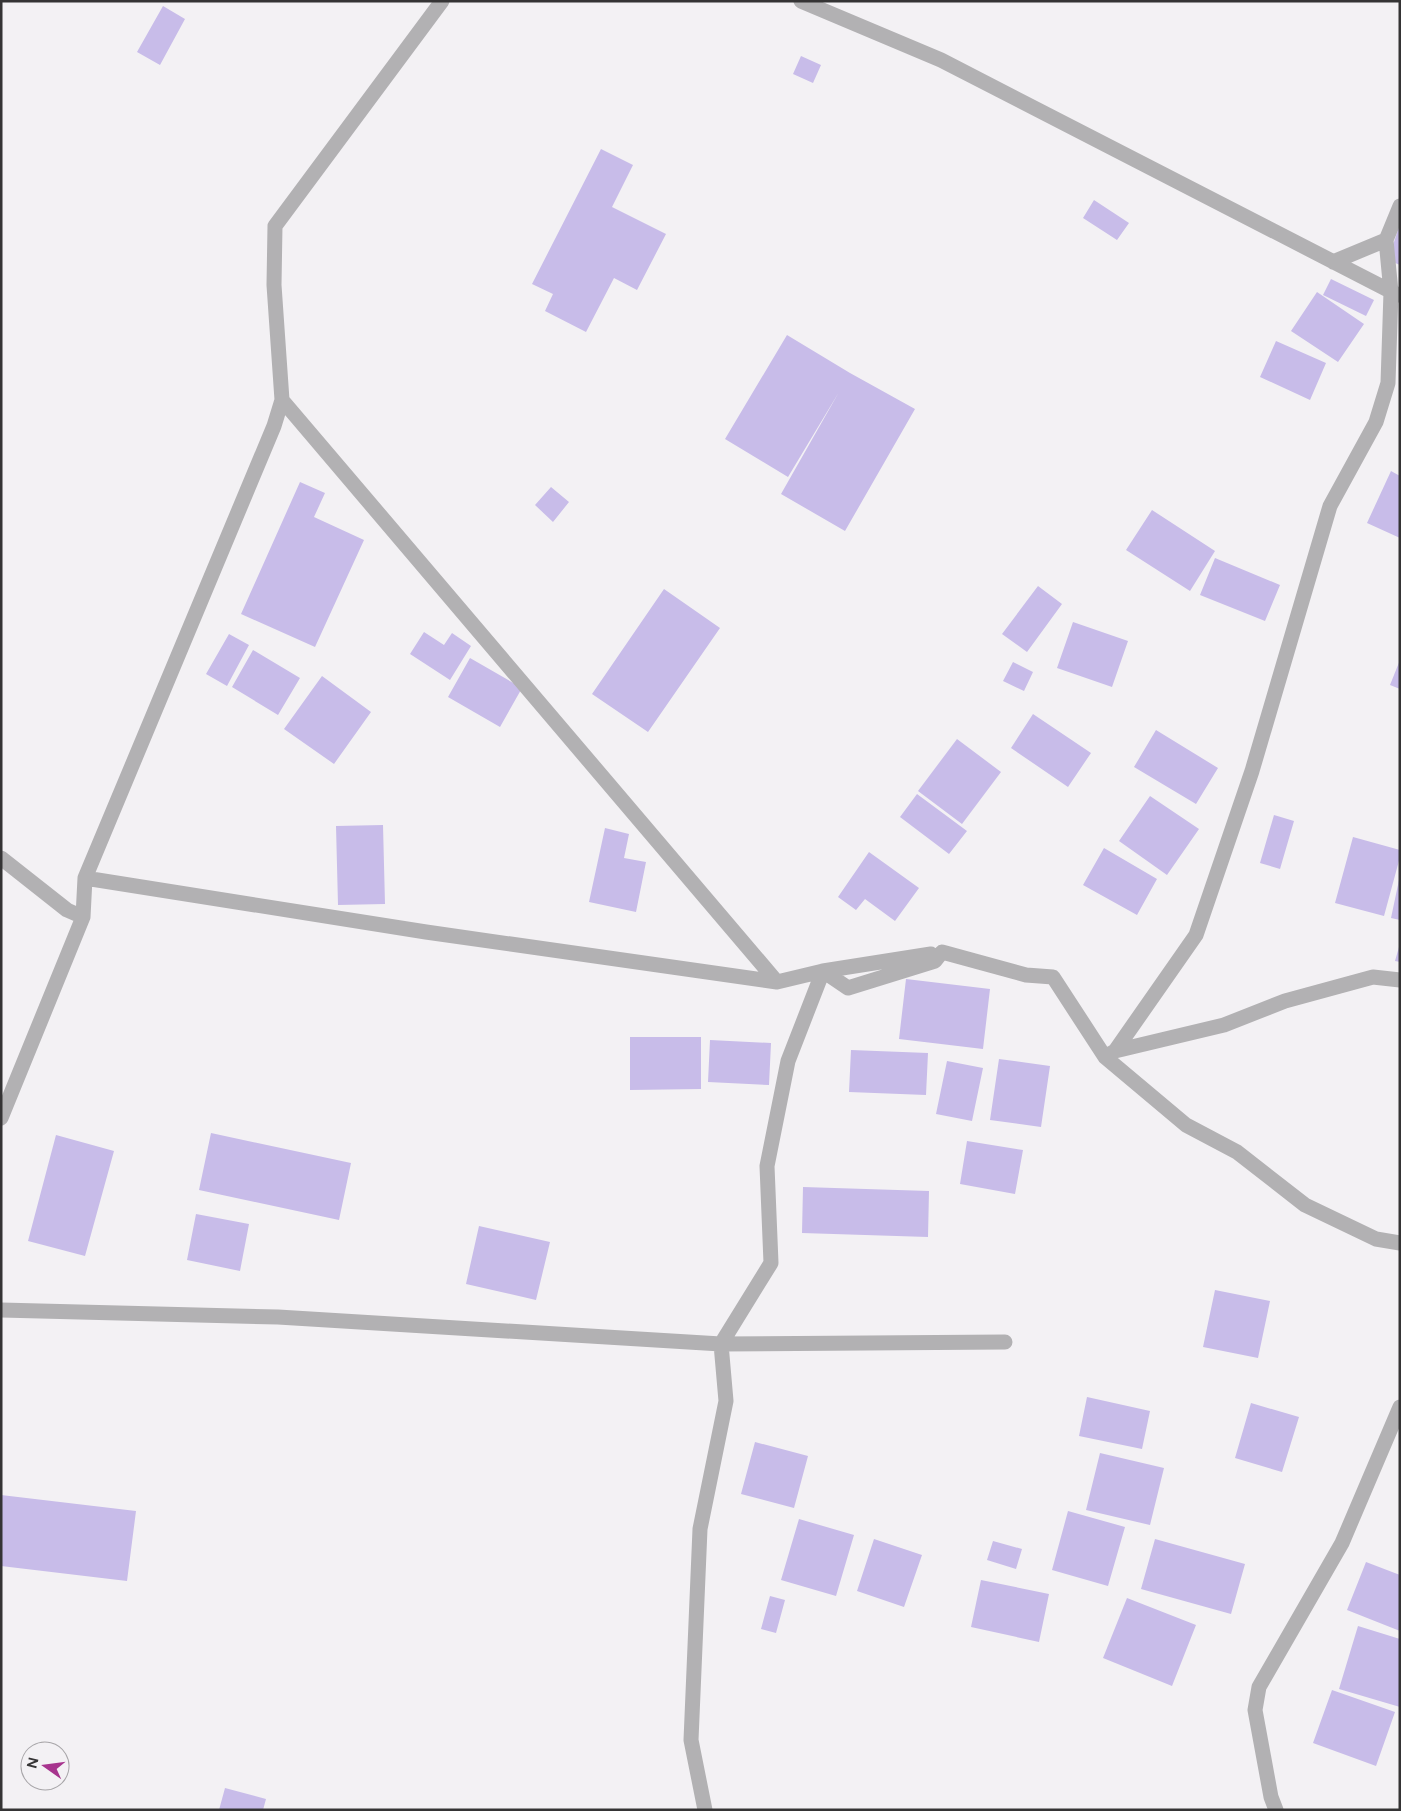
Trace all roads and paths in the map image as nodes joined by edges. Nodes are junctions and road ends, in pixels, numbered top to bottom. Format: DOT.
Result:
graph roads {
  1 [pos="442,1"];
  2 [pos="801,1"];
  3 [pos="1400,206"];
  4 [pos="1386,240"];
  5 [pos="1333,262"];
  6 [pos="1395,294"];
  7 [pos="282,400"];
  8 [pos="1,858"];
  9 [pos="85,878"];
  10 [pos="83,918"];
  11 [pos="942,952"];
  12 [pos="823,971"];
  13 [pos="1400,980"];
  14 [pos="777,982"];
  15 [pos="1110,1054"];
  16 [pos="1,1118"];
  17 [pos="1400,1243"];
  18 [pos="1,1310"];
  19 [pos="1005,1342"];
  20 [pos="721,1344"];
  21 [pos="1400,1407"];
  22 [pos="705,1810"];
  23 [pos="1276,1810"];
  1 -- 7 [label="street"];
  2 -- 5 [label="street"];
  3 -- 4 [label="street"];
  4 -- 5 [label="street"];
  4 -- 6 [label="street"];
  5 -- 6 [label="street"];
  6 -- 15 [label="street"];
  7 -- 9 [label="street"];
  7 -- 14 [label="street"];
  8 -- 10 [label="street"];
  9 -- 10 [label="street"];
  9 -- 14 [label="street"];
  10 -- 16 [label="street"];
  11 -- 12 [label="street"];
  11 -- 12 [label="street"];
  11 -- 15 [label="street"];
  12 -- 14 [label="street"];
  12 -- 20 [label="street"];
  13 -- 15 [label="street"];
  15 -- 17 [label="street"];
  18 -- 20 [label="street"];
  19 -- 20 [label="street"];
  20 -- 22 [label="street"];
  21 -- 23 [label="street"];
}
